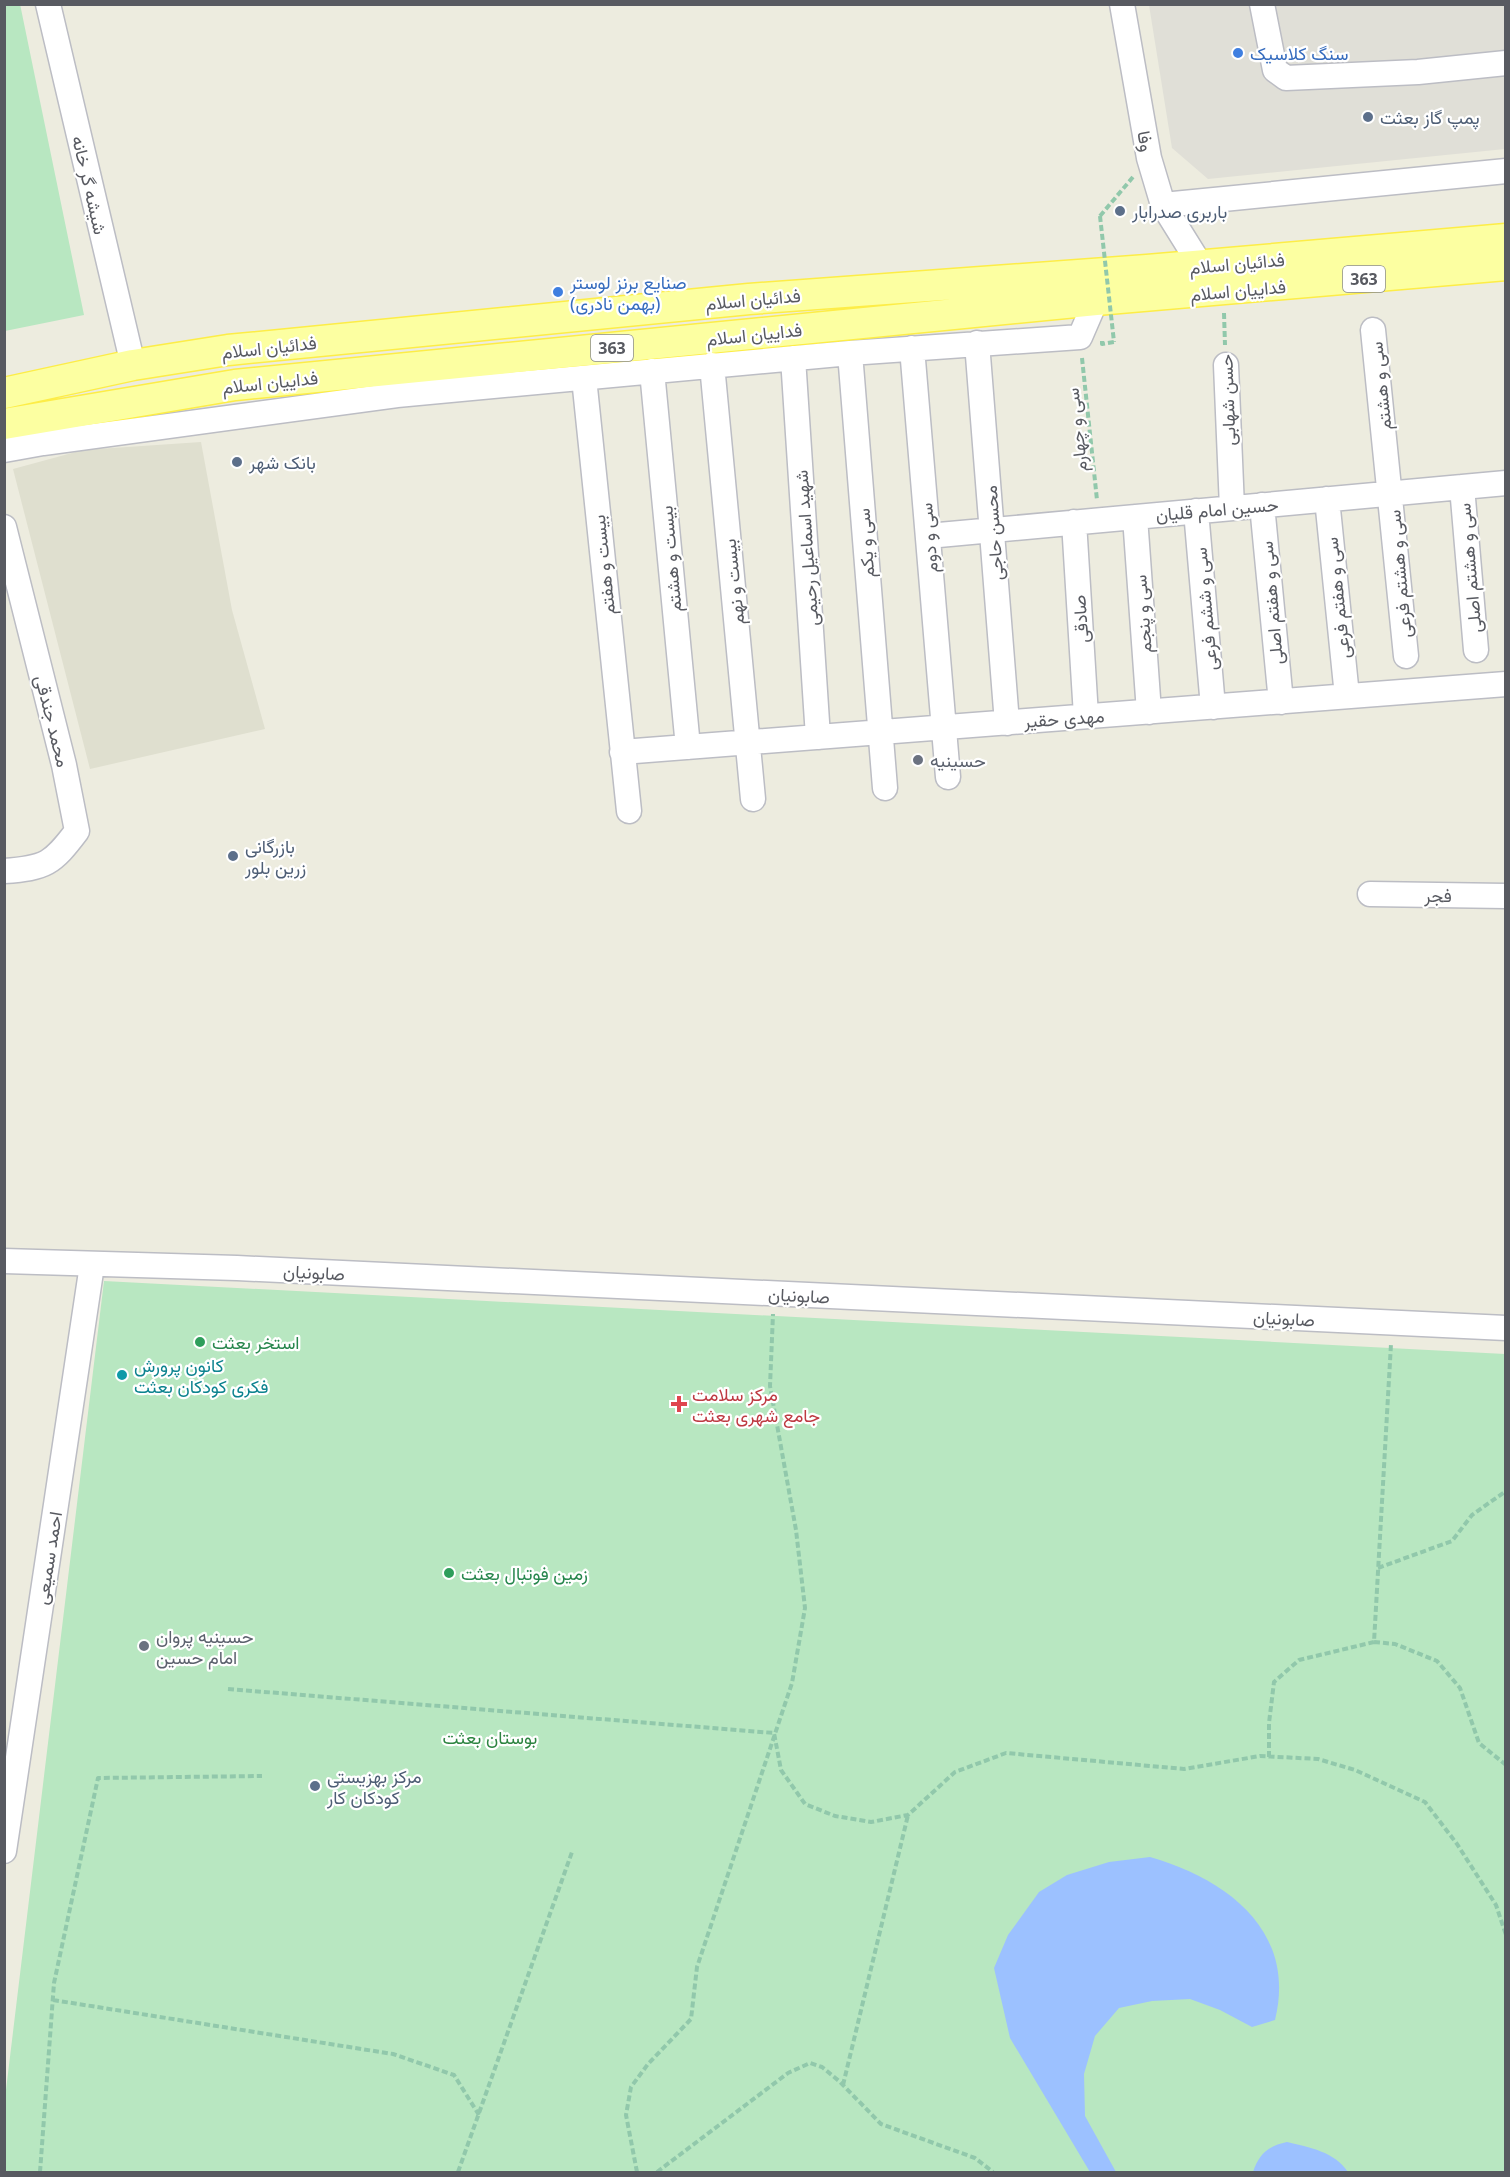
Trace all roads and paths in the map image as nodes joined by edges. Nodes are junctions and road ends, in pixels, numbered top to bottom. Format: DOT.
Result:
graph roads {
  1 [pos="48,4"];
  2 [pos="1122,4"];
  3 [pos="1262,4"];
  4 [pos="1506,63"];
  5 [pos="1149,158"];
  6 [pos="1506,171"];
  7 [pos="1163,205"];
  8 [pos="1506,239"];
  9 [pos="1506,265"];
  10 [pos="1201,266"];
  11 [pos="1223,291"];
  12 [pos="750,299"];
  13 [pos="1096,300"];
  14 [pos="1037,307"];
  15 [pos="1373,330"];
  16 [pos="1091,340"];
  17 [pos="977,343"];
  18 [pos="912,348"];
  19 [pos="850,353"];
  20 [pos="793,358"];
  21 [pos="133,365"];
  22 [pos="712,365"];
  23 [pos="1226,365"];
  24 [pos="652,371"];
  25 [pos="584,378"];
  26 [pos="235,385"];
  27 [pos="4,393"];
  28 [pos="240,416"];
  29 [pos="4,424"];
  30 [pos="4,450"];
  31 [pos="1506,483"];
  32 [pos="1462,487"];
  33 [pos="1391,493"];
  34 [pos="1327,499"];
  35 [pos="1262,505"];
  36 [pos="1232,508"];
  37 [pos="1196,511"];
  38 [pos="1135,517"];
  39 [pos="1100,520"];
  40 [pos="1074,522"];
  41 [pos="4,527"];
  42 [pos="993,530"];
  43 [pos="928,536"];
  44 [pos="1476,650"];
  45 [pos="1406,656"];
  46 [pos="1506,684"];
  47 [pos="1347,696"];
  48 [pos="1281,702"];
  49 [pos="1213,707"];
  50 [pos="1149,712"];
  51 [pos="1086,717"];
  52 [pos="1007,723"];
  53 [pos="944,727"];
  54 [pos="879,732"];
  55 [pos="818,737"];
  56 [pos="749,742"];
  57 [pos="688,747"];
  58 [pos="622,752"];
  59 [pos="948,777"];
  60 [pos="885,788"];
  61 [pos="753,799"];
  62 [pos="629,811"];
  63 [pos="4,871"];
  64 [pos="1370,894"];
  65 [pos="1506,896"];
  66 [pos="4,1261"];
  67 [pos="92,1265"];
  68 [pos="774,1293"];
  69 [pos="1392,1323"];
  70 [pos="1506,1328"];
  71 [pos="1506,1491"];
  72 [pos="1378,1568"];
  73 [pos="1374,1642"];
  74 [pos="228,1689"];
  75 [pos="774,1733"];
  76 [pos="12,1737"];
  77 [pos="1269,1757"];
  78 [pos="1506,1765"];
  79 [pos="262,1776"];
  80 [pos="908,1815"];
  81 [pos="7,1820"];
  82 [pos="4,1851"];
  83 [pos="572,1852"];
  84 [pos="1506,1935"];
  85 [pos="53,2000"];
  86 [pos="843,2085"];
  87 [pos="479,2115"];
  88 [pos="40,2172"];
  89 [pos="458,2172"];
  90 [pos="637,2172"];
  91 [pos="657,2172"];
  92 [pos="993,2172"];
  1 -- 21 [label="street, شیشه گر خانه"];
  2 -- 5 [label="street, وفا"];
  3 -- 4 [label="street"];
  5 -- 7 [label="street, وفا"];
  5 -- 16 [label="path, bridge"];
  6 -- 7 [label="street"];
  7 -- 10 [label="street, وفا"];
  8 -- 10 [label="main road, فدائیان اسلام"];
  9 -- 11 [label="main road, فداییان اسلام / 363"];
  10 -- 12 [label="main road, فدائیان اسلام"];
  11 -- 13 [label="main road, فداییان اسلام / 363"];
  11 -- 23 [label="path, حسن شهابی"];
  12 -- 14 [label="main road"];
  12 -- 21 [label="main road, فدائیان اسلام"];
  13 -- 14 [label="main road, فداییان اسلام / 363"];
  13 -- 16 [label="street"];
  14 -- 26 [label="main road, فداییان اسلام / 363"];
  15 -- 33 [label="street, سی و هشتم"];
  16 -- 17 [label="street"];
  16 -- 39 [label="path, سی و چهارم"];
  17 -- 18 [label="street"];
  17 -- 42 [label="street, محسن حاجی"];
  18 -- 19 [label="street"];
  18 -- 43 [label="street, سی و دوم"];
  19 -- 20 [label="street"];
  19 -- 54 [label="street, سی و یکم"];
  20 -- 22 [label="street"];
  20 -- 55 [label="street, شهید اسماعیل رحیمی"];
  21 -- 27 [label="main road, فدائیان اسلام"];
  22 -- 24 [label="street"];
  22 -- 56 [label="street, بیست و نهم"];
  23 -- 36 [label="street, حسن شهابی"];
  24 -- 25 [label="street"];
  24 -- 57 [label="street, بیست و هشتم"];
  25 -- 28 [label="street"];
  25 -- 58 [label="street, بیست و هفتم"];
  26 -- 28 [label="street"];
  26 -- 29 [label="main road, فداییان اسلام / 363"];
  28 -- 30 [label="street"];
  31 -- 32 [label="street, حسین امام قلیان"];
  32 -- 33 [label="street, حسین امام قلیان"];
  32 -- 44 [label="street, سی و هشتم اصلی"];
  33 -- 34 [label="street, حسین امام قلیان"];
  33 -- 45 [label="street, سی و هشتم فرعی"];
  34 -- 35 [label="street, حسین امام قلیان"];
  34 -- 47 [label="street, سی و هفتم فرعی"];
  35 -- 36 [label="street, حسین امام قلیان"];
  35 -- 48 [label="street, سی و هفتم اصلی"];
  36 -- 37 [label="street, حسین امام قلیان"];
  37 -- 38 [label="street, حسین امام قلیان"];
  37 -- 49 [label="street, سی و ششم فرعی"];
  38 -- 39 [label="street, حسین امام قلیان"];
  38 -- 50 [label="street, سی و پنجم"];
  39 -- 40 [label="street, حسین امام قلیان"];
  40 -- 42 [label="street, حسین امام قلیان"];
  40 -- 51 [label="street, صادقی"];
  41 -- 63 [label="street, محمد جندقی"];
  42 -- 43 [label="street, حسین امام قلیان"];
  42 -- 52 [label="street, محسن حاجی"];
  43 -- 53 [label="street, سی و دوم"];
  46 -- 47 [label="street, مهدی حقیر"];
  47 -- 48 [label="street, مهدی حقیر"];
  48 -- 49 [label="street, مهدی حقیر"];
  49 -- 50 [label="street, مهدی حقیر"];
  50 -- 51 [label="street, مهدی حقیر"];
  51 -- 52 [label="street, مهدی حقیر"];
  52 -- 53 [label="street, مهدی حقیر"];
  53 -- 54 [label="street, مهدی حقیر"];
  53 -- 59 [label="street, سی و دوم"];
  54 -- 55 [label="street, مهدی حقیر"];
  54 -- 60 [label="street, سی و یکم"];
  55 -- 56 [label="street, مهدی حقیر"];
  56 -- 57 [label="street, مهدی حقیر"];
  56 -- 61 [label="street, بیست و نهم"];
  57 -- 58 [label="street, مهدی حقیر"];
  58 -- 62 [label="street, بیست و هفتم"];
  64 -- 65 [label="street, فجر"];
  66 -- 67 [label="street, صابونیان"];
  67 -- 68 [label="street, صابونیان"];
  67 -- 76 [label="street, احمد سمیعی"];
  68 -- 69 [label="street, صابونیان"];
  68 -- 75 [label="path"];
  69 -- 70 [label="street, صابونیان"];
  69 -- 72 [label="path"];
  71 -- 72 [label="path"];
  72 -- 73 [label="path"];
  73 -- 77 [label="path"];
  73 -- 78 [label="path"];
  74 -- 75 [label="path"];
  75 -- 80 [label="path"];
  75 -- 90 [label="path"];
  76 -- 81 [label="street, احمد سمیعی"];
  77 -- 80 [label="path"];
  77 -- 84 [label="path"];
  79 -- 85 [label="path"];
  80 -- 86 [label="path"];
  81 -- 82 [label="street, احمد سمیعی"];
  83 -- 87 [label="path"];
  85 -- 87 [label="path"];
  85 -- 88 [label="path"];
  86 -- 91 [label="path"];
  86 -- 92 [label="path"];
  87 -- 89 [label="path"];
}
